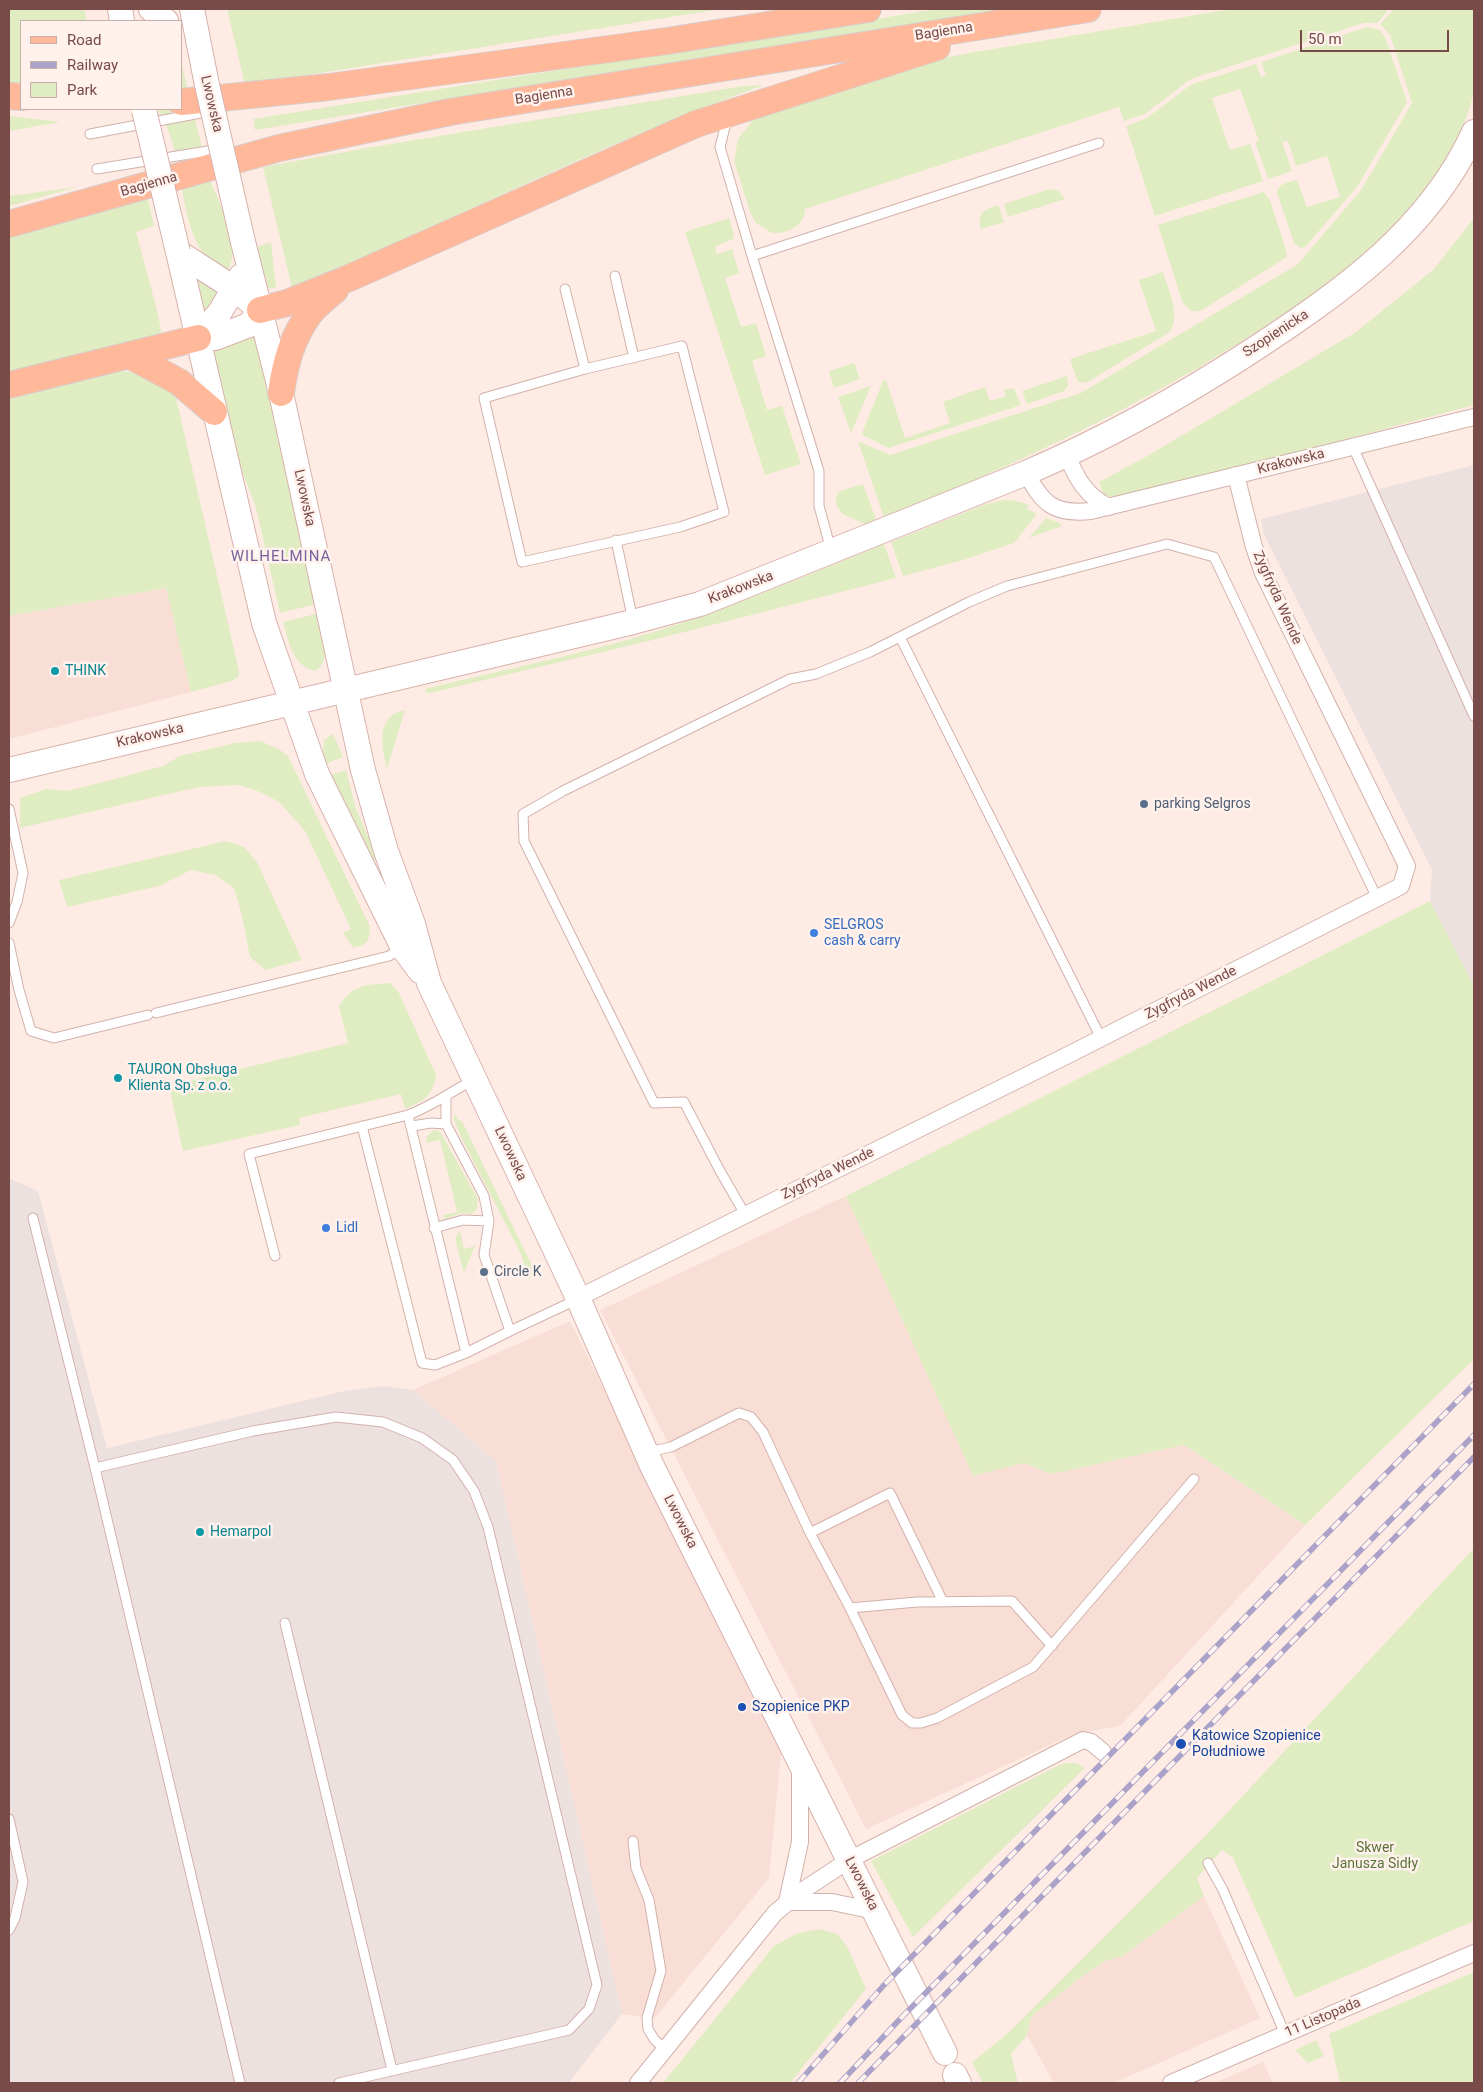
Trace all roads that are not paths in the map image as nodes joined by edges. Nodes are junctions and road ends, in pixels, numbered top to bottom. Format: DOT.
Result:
graph roads {
  1 [pos="868,9"];
  2 [pos="1088,9"];
  3 [pos="193,13"];
  4 [pos="1026,19"];
  5 [pos="182,42"];
  6 [pos="207,85"];
  7 [pos="329,87"];
  8 [pos="182,102"];
  9 [pos="233,107"];
  10 [pos="224,109"];
  11 [pos="143,110"];
  12 [pos="730,112"];
  13 [pos="1474,132"];
  14 [pos="90,134"];
  15 [pos="333,136"];
  16 [pos="1099,143"];
  17 [pos="255,145"];
  18 [pos="236,147"];
  19 [pos="97,169"];
  20 [pos="9,224"];
  21 [pos="178,252"];
  22 [pos="246,252"];
  23 [pos="752,256"];
  24 [pos="615,276"];
  25 [pos="347,279"];
  26 [pos="235,289"];
  27 [pos="565,289"];
  28 [pos="260,310"];
  29 [pos="198,338"];
  30 [pos="131,356"];
  31 [pos="634,358"];
  32 [pos="585,369"];
  33 [pos="9,385"];
  34 [pos="281,392"];
  35 [pos="214,412"];
  36 [pos="1474,417"];
  37 [pos="1353,447"];
  38 [pos="1067,455"];
  39 [pos="1026,474"];
  40 [pos="1236,475"];
  41 [pos="1109,507"];
  42 [pos="616,540"];
  43 [pos="832,553"];
  44 [pos="633,622"];
  45 [pos="900,637"];
  46 [pos="346,691"];
  47 [pos="291,702"];
  48 [pos="1474,716"];
  49 [pos="9,770"];
  50 [pos="9,809"];
  51 [pos="1377,898"];
  52 [pos="9,923"];
  53 [pos="9,943"];
  54 [pos="403,948"];
  55 [pos="429,983"];
  56 [pos="1101,1038"];
  57 [pos="474,1080"];
  58 [pos="446,1097"];
  59 [pos="408,1115"];
  60 [pos="446,1124"];
  61 [pos="362,1126"];
  62 [pos="412,1126"];
  63 [pos="746,1216"];
  64 [pos="33,1218"];
  65 [pos="489,1221"];
  66 [pos="434,1228"];
  67 [pos="275,1256"];
  68 [pos="578,1298"];
  69 [pos="510,1331"];
  70 [pos="466,1353"];
  71 [pos="645,1453"];
  72 [pos="95,1468"];
  73 [pos="1194,1479"];
  74 [pos="810,1533"];
  75 [pos="943,1602"];
  76 [pos="850,1608"];
  77 [pos="285,1623"];
  78 [pos="1052,1646"];
  79 [pos="1103,1752"];
  80 [pos="800,1761"];
  81 [pos="9,1819"];
  82 [pos="633,1841"];
  83 [pos="849,1860"];
  84 [pos="1208,1863"];
  85 [pos="787,1902"];
  86 [pos="875,1911"];
  87 [pos="9,1930"];
  88 [pos="1474,1953"];
  89 [pos="1286,2034"];
  90 [pos="666,2051"];
  91 [pos="944,2053"];
  92 [pos="392,2070"];
  93 [pos="240,2083"];
  94 [pos="339,2083"];
  95 [pos="638,2083"];
  96 [pos="1171,2083"];
  1 -- 7 [label="main road"];
  2 -- 4 [label="main road, Bagienna"];
  3 -- 6 [label="street, Lwowska"];
  4 -- 12 [label="main road"];
  4 -- 15 [label="main road, Bagienna"];
  5 -- 6 [label="street"];
  6 -- 22 [label="street, Lwowska, bridge"];
  7 -- 8 [label="main road"];
  7 -- 9 [label="lane"];
  10 -- 14 [label="lane"];
  11 -- 21 [label="street, Lwowska, bridge"];
  12 -- 23 [label="lane"];
  12 -- 25 [label="main road"];
  13 -- 38 [label="street, Szopienicka"];
  15 -- 17 [label="lane"];
  15 -- 20 [label="main road, Bagienna"];
  16 -- 23 [label="lane"];
  18 -- 19 [label="lane"];
  21 -- 26 [label="street"];
  21 -- 29 [label="street, Lwowska"];
  22 -- 26 [label="street"];
  22 -- 28 [label="street, Lwowska"];
  23 -- 43 [label="lane"];
  24 -- 31 [label="lane"];
  25 -- 28 [label="main road"];
  25 -- 34 [label="main road"];
  26 -- 28 [label="street"];
  26 -- 29 [label="street"];
  27 -- 32 [label="lane"];
  28 -- 29 [label="street"];
  28 -- 34 [label="street, Lwowska"];
  29 -- 30 [label="main road"];
  29 -- 35 [label="street, Lwowska"];
  30 -- 33 [label="main road"];
  30 -- 35 [label="main road"];
  31 -- 32 [label="lane"];
  31 -- 42 [label="lane"];
  32 -- 42 [label="lane"];
  34 -- 46 [label="street, Lwowska"];
  35 -- 47 [label="street, Lwowska"];
  36 -- 37 [label="street, Krakowska"];
  37 -- 40 [label="street, Krakowska"];
  37 -- 48 [label="lane"];
  38 -- 39 [label="street, Szopienicka"];
  38 -- 41 [label="street"];
  39 -- 41 [label="street, Krakowska"];
  39 -- 43 [label="street, Krakowska"];
  40 -- 41 [label="street, Krakowska"];
  40 -- 51 [label="street, Zygfryda Wende"];
  42 -- 44 [label="lane"];
  43 -- 44 [label="street, Krakowska"];
  44 -- 46 [label="street, Krakowska"];
  45 -- 51 [label="lane"];
  45 -- 56 [label="lane"];
  45 -- 63 [label="lane"];
  46 -- 47 [label="street, Krakowska"];
  46 -- 55 [label="street, Lwowska"];
  47 -- 49 [label="street, Krakowska"];
  47 -- 54 [label="street, Lwowska"];
  50 -- 52 [label="lane"];
  51 -- 56 [label="street, Zygfryda Wende"];
  53 -- 54 [label="lane"];
  54 -- 55 [label="street, Lwowska"];
  55 -- 57 [label="street, Lwowska"];
  56 -- 63 [label="street, Zygfryda Wende"];
  57 -- 58 [label="lane"];
  57 -- 68 [label="street, Lwowska"];
  58 -- 59 [label="lane"];
  58 -- 60 [label="lane"];
  59 -- 61 [label="lane"];
  59 -- 62 [label="lane"];
  60 -- 62 [label="lane"];
  60 -- 65 [label="lane"];
  61 -- 67 [label="lane"];
  61 -- 70 [label="lane"];
  62 -- 66 [label="lane"];
  63 -- 68 [label="street, Zygfryda Wende"];
  64 -- 72 [label="lane"];
  65 -- 66 [label="lane"];
  65 -- 69 [label="lane"];
  66 -- 70 [label="lane"];
  68 -- 69 [label="lane"];
  68 -- 71 [label="street, Lwowska"];
  69 -- 70 [label="lane"];
  71 -- 74 [label="lane"];
  71 -- 80 [label="street, Lwowska"];
  72 -- 92 [label="lane"];
  72 -- 93 [label="lane"];
  73 -- 78 [label="lane"];
  74 -- 75 [label="lane"];
  74 -- 76 [label="lane"];
  75 -- 76 [label="lane"];
  75 -- 78 [label="lane"];
  76 -- 78 [label="lane"];
  77 -- 92 [label="lane"];
  79 -- 83 [label="street"];
  80 -- 83 [label="street, Lwowska"];
  80 -- 85 [label="street"];
  81 -- 87 [label="lane"];
  82 -- 90 [label="lane"];
  83 -- 85 [label="street"];
  83 -- 86 [label="street, Lwowska"];
  84 -- 89 [label="lane"];
  85 -- 86 [label="street"];
  85 -- 90 [label="street"];
  86 -- 91 [label="street, Lwowska"];
  88 -- 89 [label="street, 11 Listopada"];
  89 -- 96 [label="street, 11 Listopada"];
  90 -- 95 [label="street"];
  92 -- 94 [label="lane"];
}
